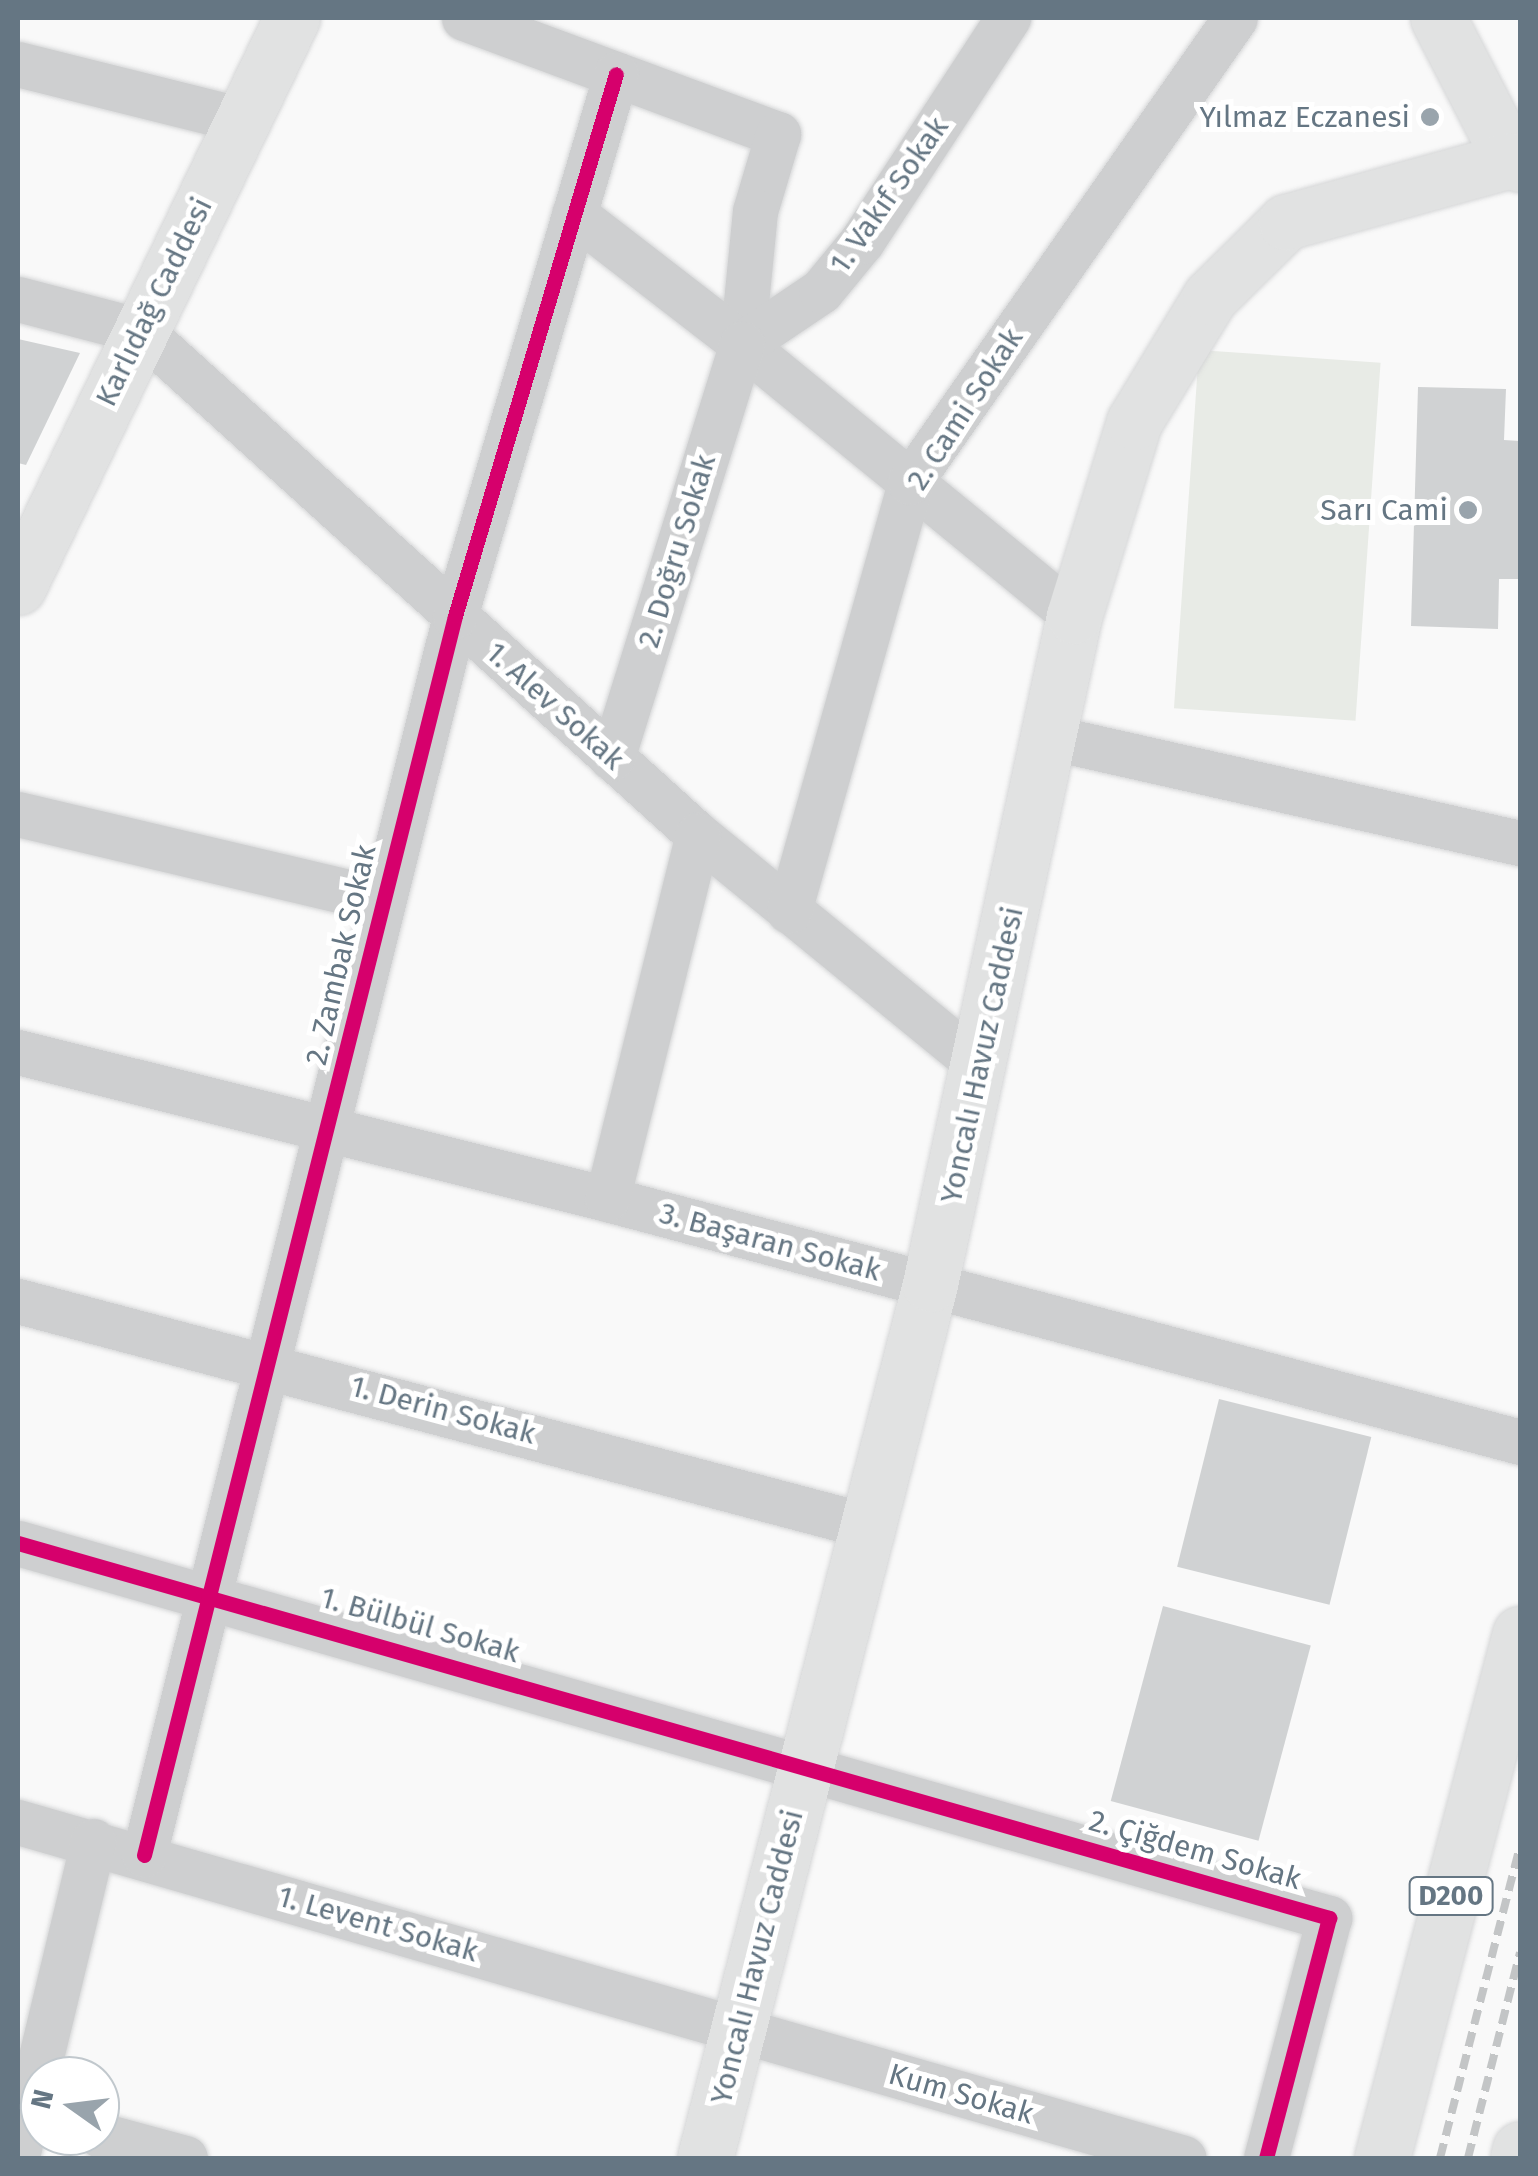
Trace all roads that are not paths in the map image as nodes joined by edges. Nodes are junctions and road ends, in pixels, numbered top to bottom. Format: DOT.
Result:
graph roads {
  1 [pos="292,18"];
  2 [pos="464,18"];
  3 [pos="1008,18"];
  4 [pos="1235,18"];
  5 [pos="1438,18"];
  6 [pos="18,64"];
  7 [pos="616,74"];
  8 [pos="242,120"];
  9 [pos="1517,148"];
  10 [pos="574,214"];
  11 [pos="18,300"];
  12 [pos="140,331"];
  13 [pos="742,344"];
  14 [pos="910,482"];
  15 [pos="19,582"];
  16 [pos="454,616"];
  17 [pos="1074,616"];
  18 [pos="1049,737"];
  19 [pos="612,758"];
  20 [pos="18,814"];
  21 [pos="698,835"];
  22 [pos="1520,843"];
  23 [pos="381,900"];
  24 [pos="789,911"];
  25 [pos="18,1052"];
  26 [pos="982,1068"];
  27 [pos="328,1128"];
  28 [pos="607,1199"];
  29 [pos="930,1284"];
  30 [pos="18,1301"];
  31 [pos="267,1362"];
  32 [pos="1520,1442"];
  33 [pos="868,1526"];
  34 [pos="18,1543"];
  35 [pos="212,1594"];
  36 [pos="1520,1634"];
  37 [pos="806,1764"];
  38 [pos="18,1822"];
  39 [pos="93,1841"];
  40 [pos="144,1855"];
  41 [pos="738,2030"];
  42 [pos="42,2056"];
  43 [pos="120,2140"];
  44 [pos="1520,2149"];
  45 [pos="185,2158"];
  46 [pos="705,2158"];
  47 [pos="1184,2158"];
  48 [pos="1266,2158"];
  49 [pos="1382,2158"];
  50 [pos="1518,2158"];
  1 -- 8 [label="main road, Karlıdağ Caddesi"];
  2 -- 7 [label="street"];
  3 -- 13 [label="street, 1. Vakıf Sokak"];
  4 -- 14 [label="street, 2. Cami Sokak"];
  5 -- 9 [label="main road"];
  6 -- 8 [label="street"];
  7 -- 10 [label="street, 2. Zambak Sokak"];
  7 -- 13 [label="street, 2. Doğru Sokak"];
  8 -- 12 [label="main road, Karlıdağ Caddesi"];
  9 -- 17 [label="main road, Yoncalı Havuz Caddesi"];
  10 -- 13 [label="street"];
  10 -- 16 [label="street, 2. Zambak Sokak"];
  11 -- 12 [label="street"];
  12 -- 15 [label="main road, Karlıdağ Caddesi"];
  12 -- 16 [label="street, 1. Alev Sokak"];
  13 -- 14 [label="street"];
  13 -- 19 [label="street, 2. Doğru Sokak"];
  14 -- 17 [label="street"];
  14 -- 24 [label="street, 2. Cami Sokak"];
  16 -- 19 [label="street, 1. Alev Sokak"];
  16 -- 23 [label="street, 2. Zambak Sokak"];
  17 -- 18 [label="main road, Yoncalı Havuz Caddesi"];
  18 -- 22 [label="street"];
  18 -- 26 [label="main road, Yoncalı Havuz Caddesi"];
  19 -- 21 [label="street, 1. Alev Sokak"];
  20 -- 23 [label="street"];
  21 -- 24 [label="street, 1. Alev Sokak"];
  21 -- 28 [label="street"];
  23 -- 27 [label="street, 2. Zambak Sokak"];
  24 -- 26 [label="street, 1. Alev Sokak"];
  25 -- 27 [label="street, 3. Başaran Sokak"];
  26 -- 29 [label="main road, Yoncalı Havuz Caddesi"];
  27 -- 28 [label="street, 3. Başaran Sokak"];
  27 -- 31 [label="street, 2. Zambak Sokak"];
  28 -- 29 [label="street, 3. Başaran Sokak"];
  29 -- 32 [label="street, 3. Başaran Sokak"];
  29 -- 33 [label="main road, Yoncalı Havuz Caddesi"];
  30 -- 31 [label="street, 1. Derin Sokak"];
  31 -- 33 [label="street, 1. Derin Sokak"];
  31 -- 35 [label="street, 2. Zambak Sokak"];
  33 -- 37 [label="main road, Yoncalı Havuz Caddesi"];
  34 -- 35 [label="street, 1. Bülbül Sokak"];
  35 -- 37 [label="street, 1. Bülbül Sokak"];
  35 -- 40 [label="street, 2. Zambak Sokak"];
  36 -- 49 [label="main road, D200"];
  37 -- 41 [label="main road, Yoncalı Havuz Caddesi"];
  37 -- 48 [label="street, 2. Çiğdem Sokak"];
  38 -- 39 [label="street, 1. Levent Sokak"];
  39 -- 40 [label="street, 1. Levent Sokak"];
  39 -- 42 [label="street"];
  40 -- 41 [label="street, 1. Levent Sokak"];
  41 -- 46 [label="main road, Yoncalı Havuz Caddesi"];
  41 -- 47 [label="street, Kum Sokak"];
  43 -- 45 [label="street"];
  44 -- 50 [label="main road"];
}
